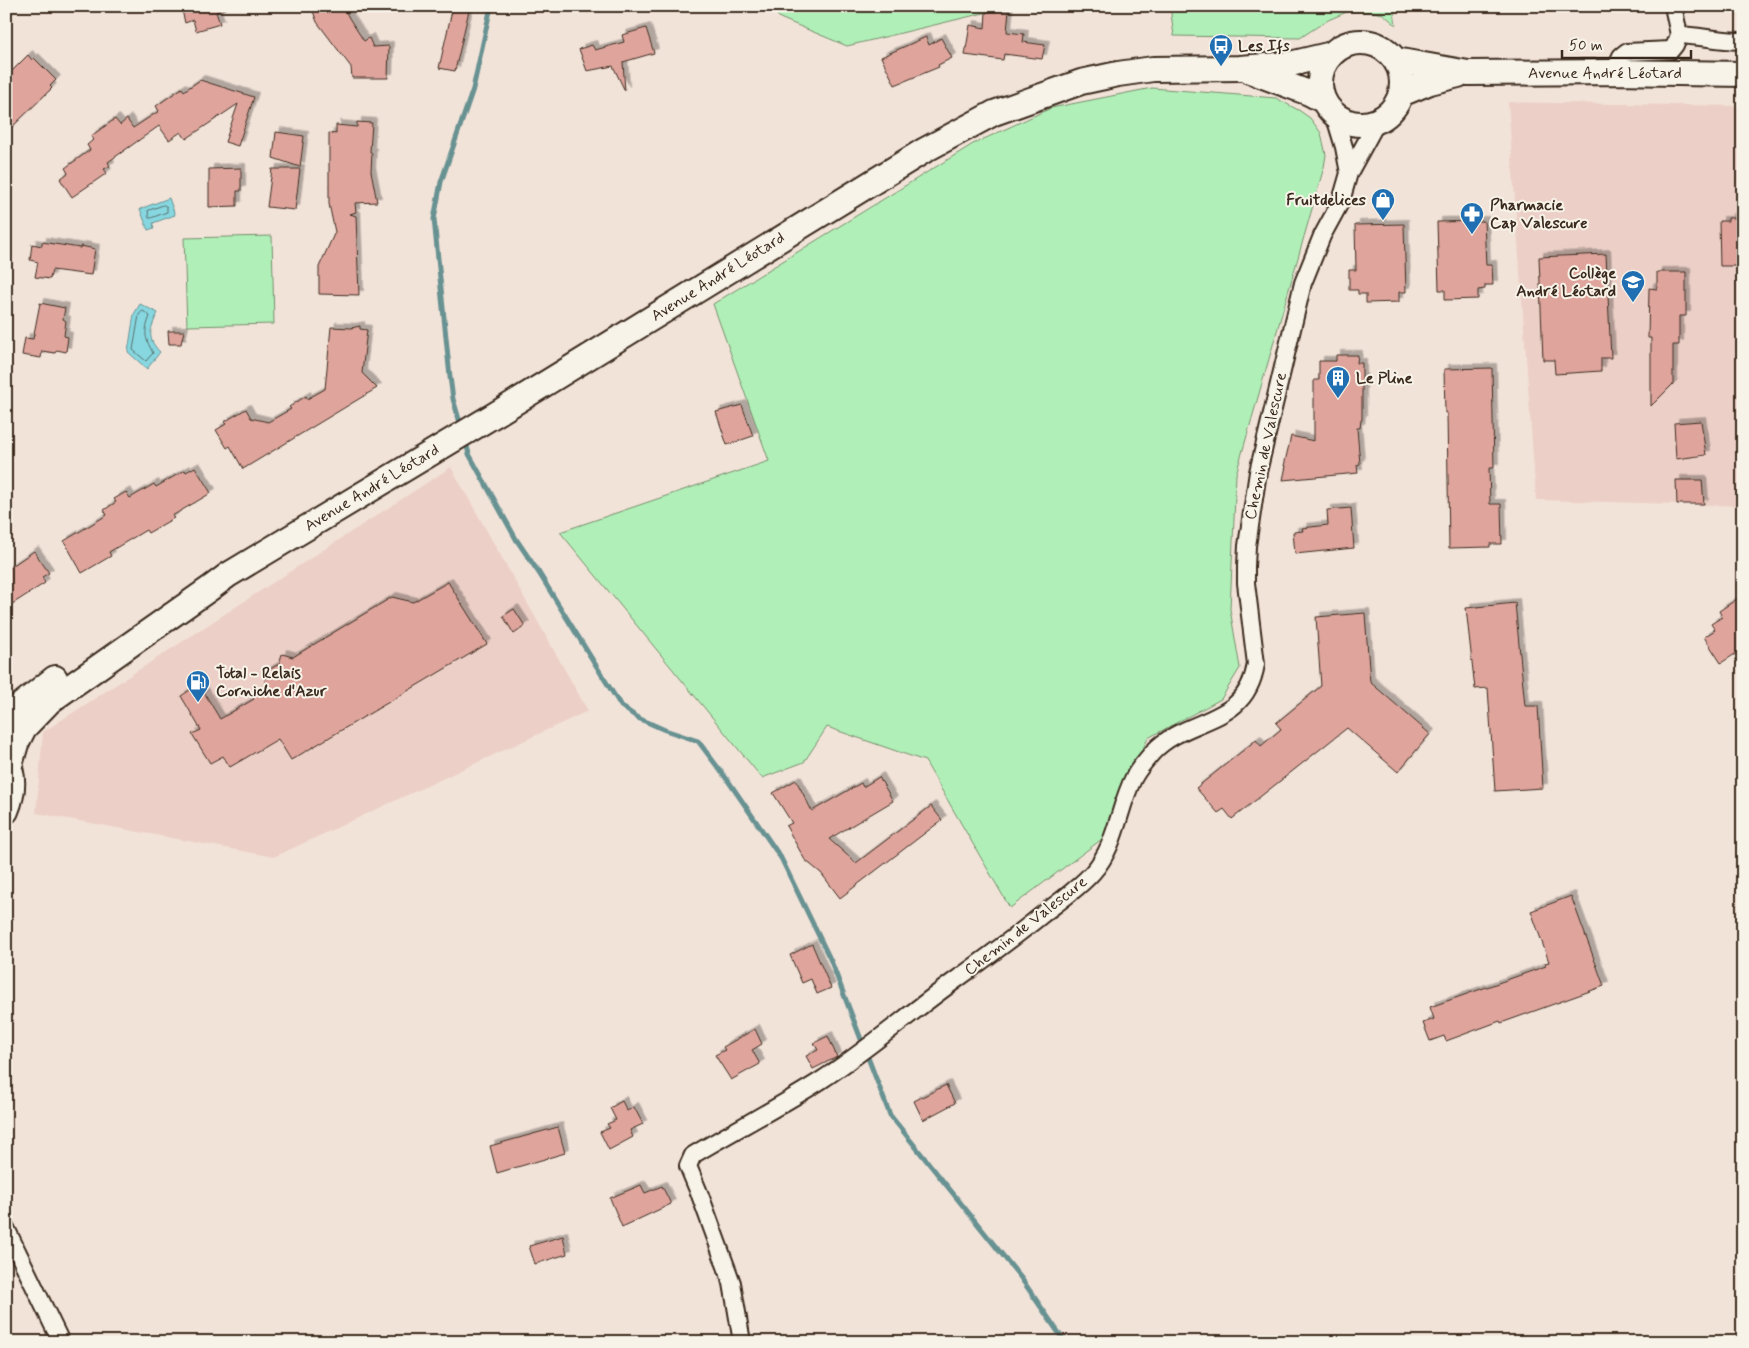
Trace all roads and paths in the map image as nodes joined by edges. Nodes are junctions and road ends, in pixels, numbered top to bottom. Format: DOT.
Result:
graph roads {
  1 [pos="1673,6"];
  2 [pos="1679,35"];
  3 [pos="1743,41"];
  4 [pos="1332,54"];
  5 [pos="1396,60"];
  6 [pos="1240,68"];
  7 [pos="1614,72"];
  8 [pos="1468,73"];
  9 [pos="1743,74"];
  10 [pos="1401,94"];
  11 [pos="1329,108"];
  12 [pos="1378,120"];
  13 [pos="1349,173"];
  14 [pos="228,575"];
  15 [pos="6,717"];
  16 [pos="8,762"];
  17 [pos="6,811"];
  18 [pos="6,1228"];
  19 [pos="60,1342"];
  20 [pos="742,1342"];
  1 -- 2 [label="street"];
  2 -- 3 [label="street"];
  2 -- 7 [label="street"];
  4 -- 5 [label="main road"];
  4 -- 6 [label="main road, Avenue André Léotard"];
  4 -- 11 [label="main road"];
  5 -- 8 [label="main road, Avenue André Léotard"];
  5 -- 10 [label="main road"];
  6 -- 11 [label="main road, Avenue André Léotard"];
  6 -- 14 [label="main road, Avenue André Léotard"];
  7 -- 8 [label="main road, Avenue André Léotard"];
  7 -- 9 [label="main road, Avenue André Léotard"];
  8 -- 10 [label="main road, Avenue André Léotard"];
  10 -- 12 [label="main road"];
  11 -- 12 [label="main road"];
  11 -- 13 [label="street, Chemin de Valescure"];
  12 -- 13 [label="street, Chemin de Valescure"];
  13 -- 20 [label="street, Chemin de Valescure"];
  14 -- 15 [label="main road, Avenue André Léotard"];
  14 -- 16 [label="main road, Avenue André Léotard"];
  16 -- 17 [label="main road"];
  18 -- 19 [label="street"];
}
